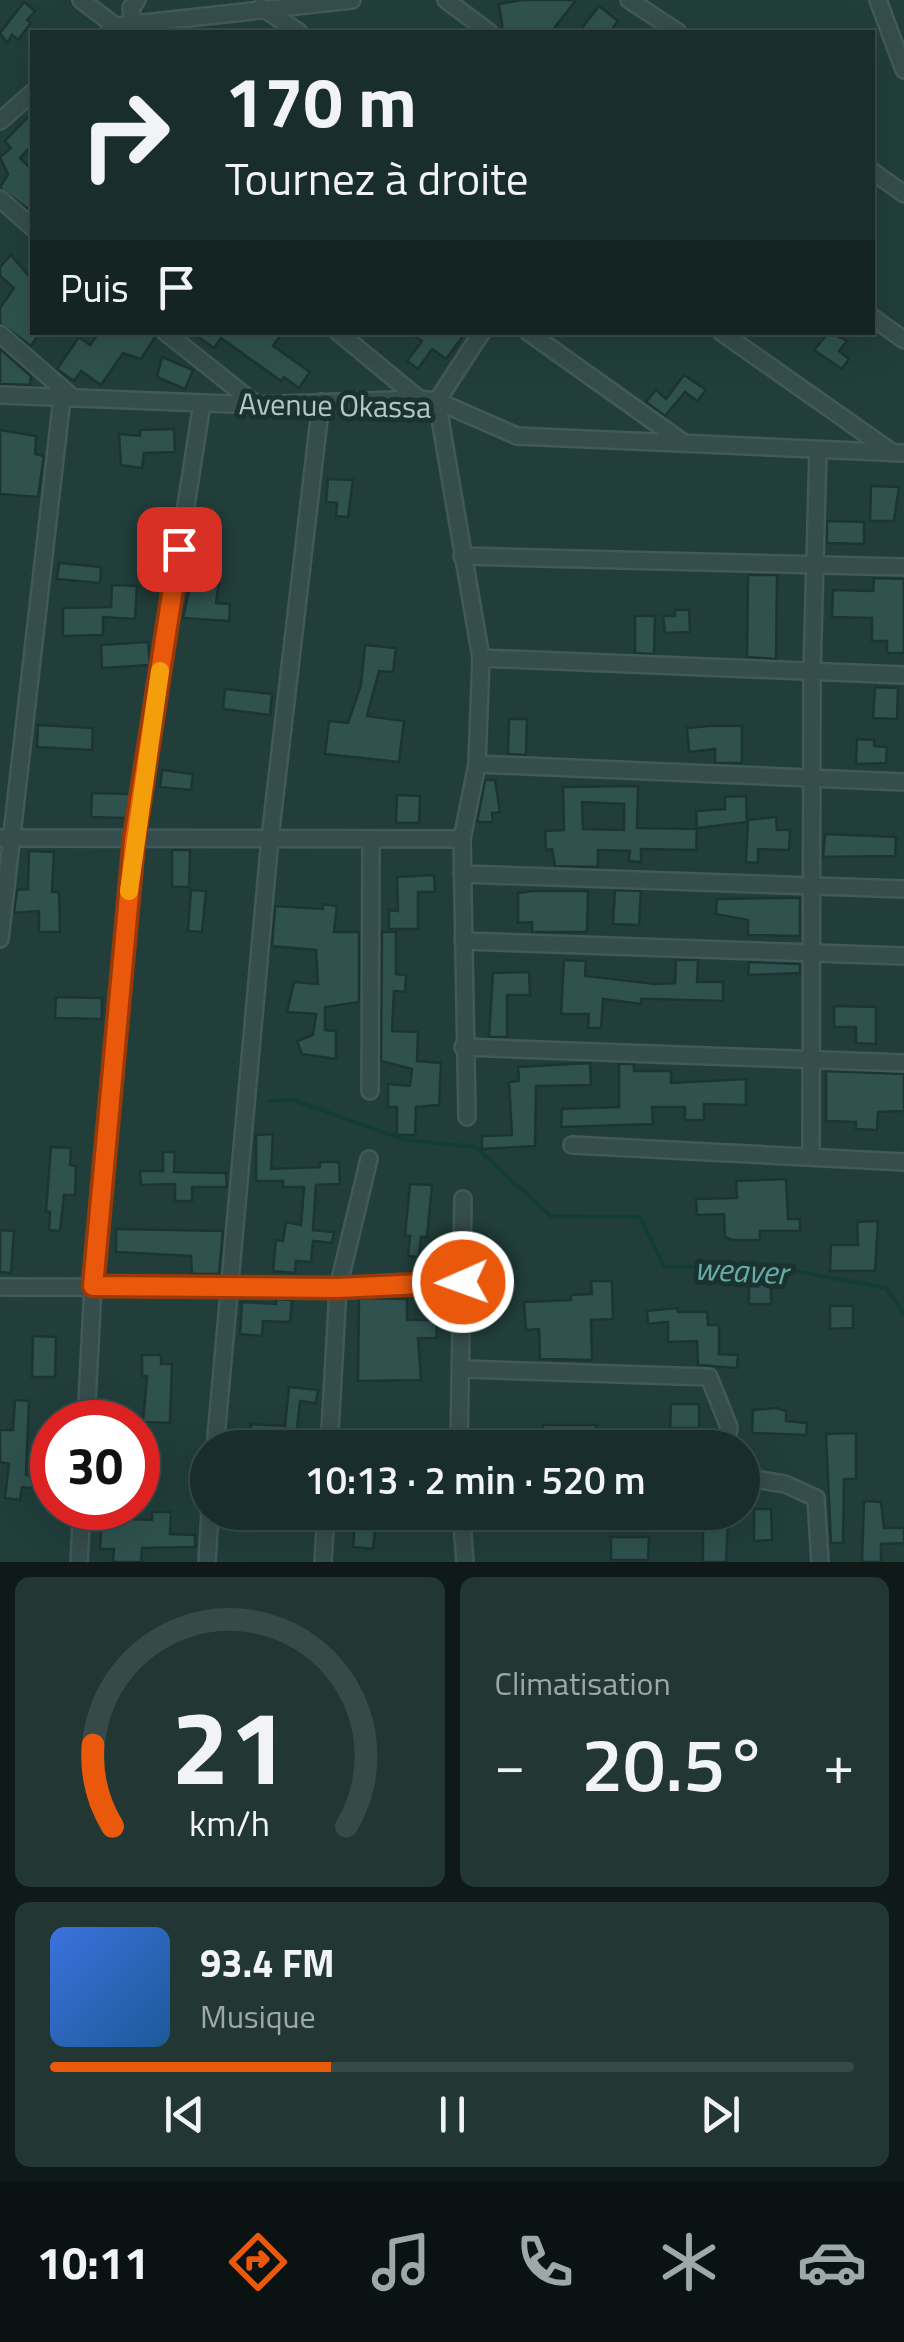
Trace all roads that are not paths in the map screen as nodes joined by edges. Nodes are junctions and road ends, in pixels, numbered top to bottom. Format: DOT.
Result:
graph roads {
  1 [pos="81,0"];
  2 [pos="137,0"];
  3 [pos="352,0"];
  4 [pos="446,0"];
  5 [pos="629,0"];
  6 [pos="878,0"];
  7 [pos="258,5"];
  8 [pos="120,29"];
  9 [pos="296,30"];
  10 [pos="486,30"];
  11 [pos="675,30"];
  12 [pos="904,70"];
  13 [pos="30,98"];
  14 [pos="0,121"];
  15 [pos="875,174"];
  16 [pos="904,194"];
  17 [pos="0,200"];
  18 [pos="30,224"];
  19 [pos="875,318"];
  20 [pos="0,334"];
  21 [pos="169,335"];
  22 [pos="342,335"];
  23 [pos="480,335"];
  24 [pos="532,335"];
  25 [pos="726,335"];
  26 [pos="904,340"];
  27 [pos="0,395"];
  28 [pos="68,398"];
  29 [pos="419,399"];
  30 [pos="436,401"];
  31 [pos="321,402"];
  32 [pos="202,403"];
  33 [pos="258,405"];
  34 [pos="686,445"];
  35 [pos="818,450"];
  36 [pos="898,452"];
  37 [pos="462,556"];
  38 [pos="814,564"];
  39 [pos="904,567"];
  40 [pos="481,658"];
  41 [pos="812,672"];
  42 [pos="904,675"];
  43 [pos="477,764"];
  44 [pos="812,780"];
  45 [pos="904,782"];
  46 [pos="5,838"];
  47 [pos="270,838"];
  48 [pos="462,839"];
  49 [pos="134,840"];
  50 [pos="371,841"];
  51 [pos="462,874"];
  52 [pos="812,887"];
  53 [pos="904,889"];
  54 [pos="0,939"];
  55 [pos="462,942"];
  56 [pos="811,954"];
  57 [pos="904,956"];
  58 [pos="463,1047"];
  59 [pos="810,1059"];
  60 [pos="904,1063"];
  61 [pos="370,1091"];
  62 [pos="468,1117"];
  63 [pos="572,1146"];
  64 [pos="810,1158"];
  65 [pos="370,1159"];
  66 [pos="904,1162"];
  67 [pos="463,1199"];
  68 [pos="463,1282"];
  69 [pos="226,1285"];
  70 [pos="93,1286"];
  71 [pos="0,1287"];
  72 [pos="338,1288"];
  73 [pos="463,1370"];
  74 [pos="87,1400"];
  75 [pos="216,1430"];
  76 [pos="331,1430"];
  77 [pos="460,1430"];
  78 [pos="729,1430"];
  79 [pos="760,1480"];
  80 [pos="81,1530"];
  81 [pos="209,1530"];
  82 [pos="325,1530"];
  83 [pos="462,1530"];
  84 [pos="80,1562"];
  85 [pos="206,1562"];
  86 [pos="323,1562"];
  87 [pos="465,1562"];
  88 [pos="820,1562"];
  1 -- 8 [label="street"];
  2 -- 8 [label="street"];
  3 -- 7 [label="street"];
  4 -- 10 [label="street"];
  5 -- 11 [label="street"];
  6 -- 12 [label="street"];
  7 -- 8 [label="street"];
  7 -- 9 [label="street"];
  13 -- 14 [label="street"];
  15 -- 16 [label="street"];
  17 -- 18 [label="street"];
  19 -- 26 [label="street"];
  20 -- 28 [label="street"];
  21 -- 33 [label="street"];
  22 -- 29 [label="street"];
  23 -- 30 [label="street"];
  24 -- 34 [label="street"];
  25 -- 36 [label="street"];
  27 -- 28 [label="street, Avenue Okassa"];
  28 -- 32 [label="street, Avenue Okassa"];
  28 -- 46 [label="street"];
  29 -- 30 [label="street, Avenue Okassa"];
  29 -- 31 [label="street, Avenue Okassa"];
  30 -- 34 [label="street, Avenue Okassa"];
  30 -- 37 [label="street"];
  31 -- 33 [label="street, Avenue Okassa"];
  31 -- 47 [label="street"];
  32 -- 33 [label="street, Avenue Okassa"];
  32 -- 49 [label="street"];
  34 -- 35 [label="street, Avenue Okassa"];
  35 -- 36 [label="street, Avenue Okassa"];
  35 -- 38 [label="street"];
  37 -- 38 [label="street"];
  37 -- 40 [label="street"];
  38 -- 39 [label="street"];
  38 -- 41 [label="street"];
  40 -- 41 [label="street"];
  40 -- 43 [label="street"];
  41 -- 42 [label="street"];
  41 -- 44 [label="street"];
  43 -- 44 [label="street"];
  43 -- 48 [label="street"];
  44 -- 45 [label="street"];
  44 -- 52 [label="street"];
  46 -- 49 [label="street"];
  46 -- 54 [label="street"];
  47 -- 49 [label="street"];
  47 -- 50 [label="street"];
  47 -- 69 [label="street"];
  48 -- 50 [label="street"];
  48 -- 51 [label="street"];
  49 -- 70 [label="street"];
  50 -- 61 [label="street"];
  51 -- 52 [label="street"];
  51 -- 55 [label="street"];
  52 -- 53 [label="street"];
  52 -- 56 [label="street"];
  55 -- 56 [label="street"];
  55 -- 58 [label="street"];
  56 -- 57 [label="street"];
  56 -- 59 [label="street"];
  58 -- 59 [label="street"];
  58 -- 62 [label="street"];
  59 -- 60 [label="street"];
  59 -- 64 [label="street"];
  63 -- 64 [label="street"];
  64 -- 66 [label="street"];
  65 -- 72 [label="street"];
  67 -- 68 [label="street"];
  68 -- 72 [label="street"];
  68 -- 73 [label="street"];
  69 -- 70 [label="street"];
  69 -- 72 [label="street"];
  69 -- 75 [label="street"];
  70 -- 71 [label="street"];
  70 -- 74 [label="street"];
  72 -- 76 [label="street"];
  73 -- 77 [label="street"];
  73 -- 78 [label="street"];
  79 -- 88 [label="street"];
  80 -- 84 [label="street"];
  81 -- 85 [label="street"];
  82 -- 86 [label="street"];
  83 -- 87 [label="street"];
}
